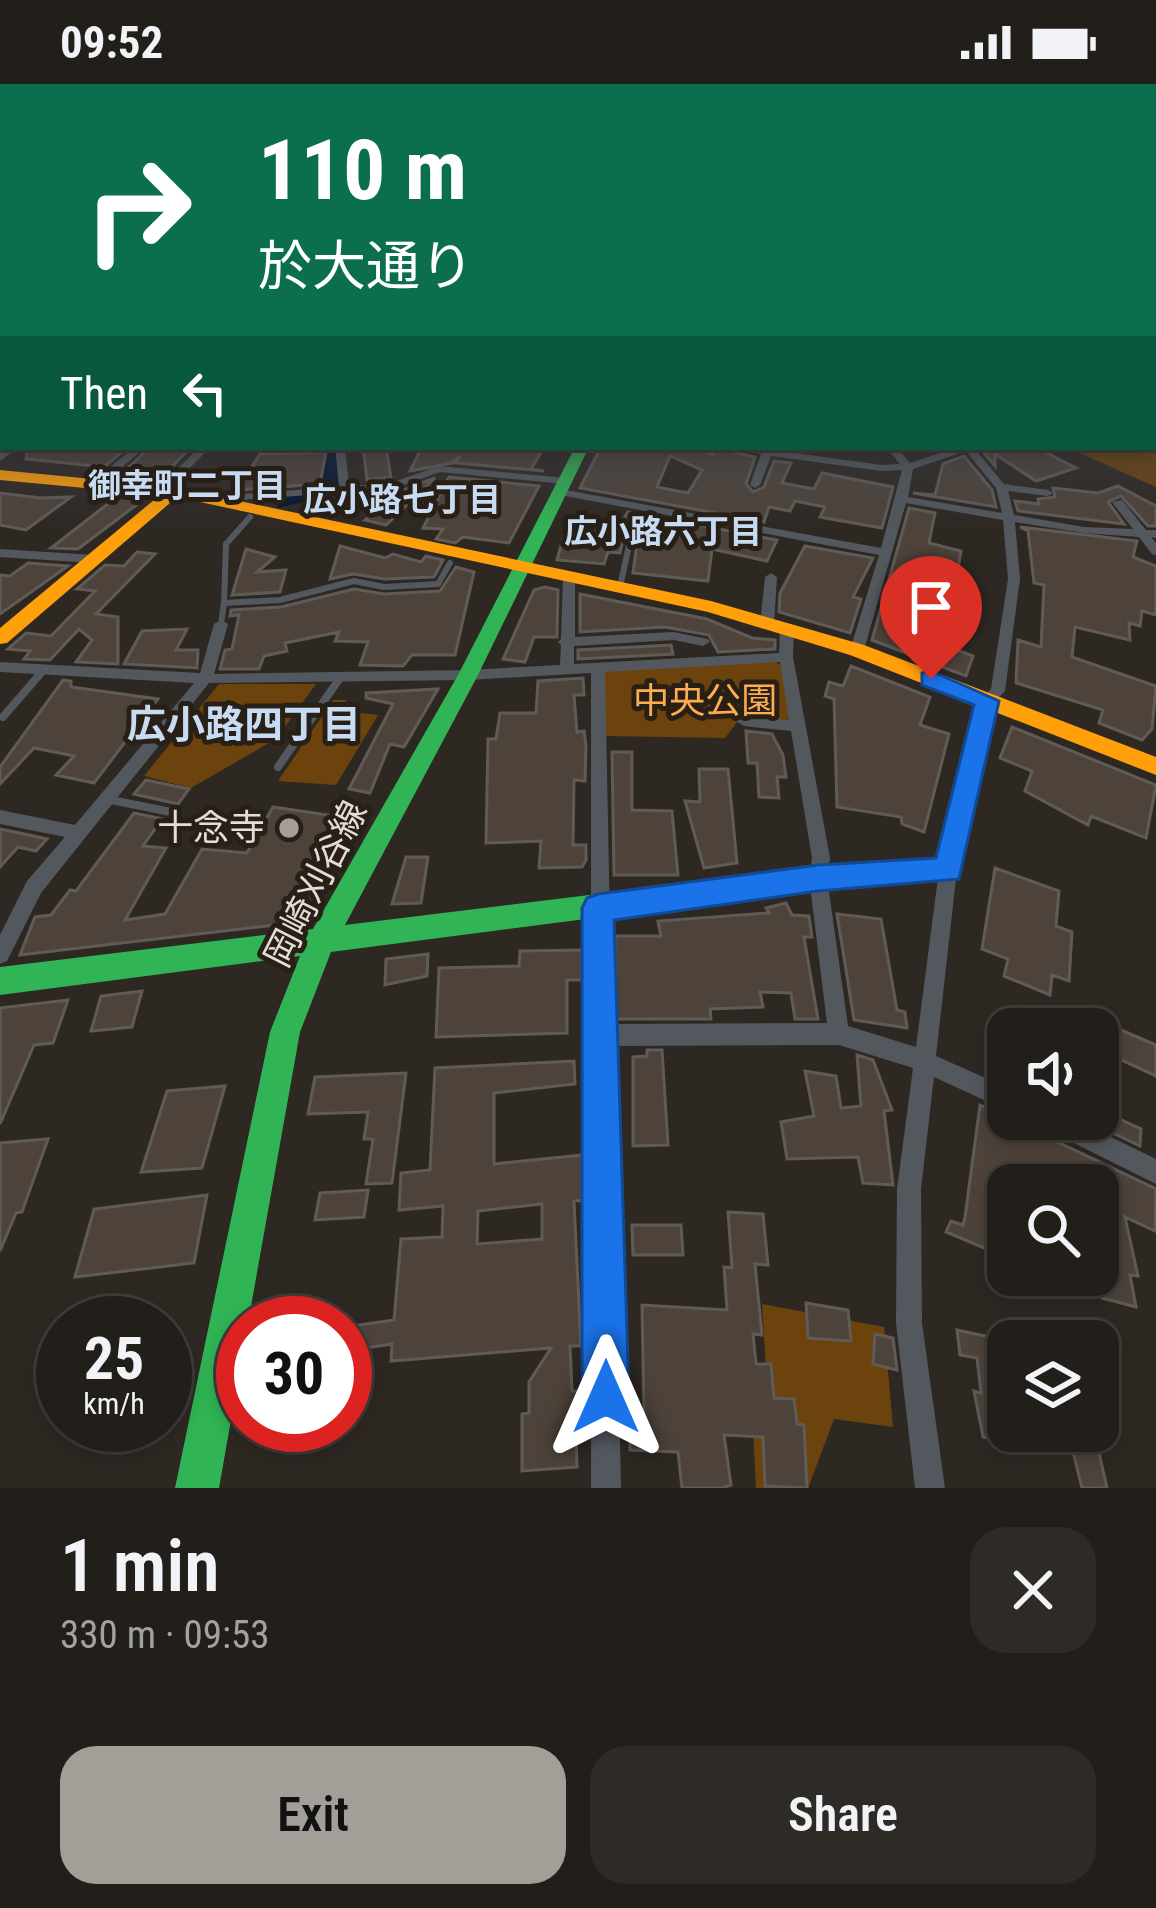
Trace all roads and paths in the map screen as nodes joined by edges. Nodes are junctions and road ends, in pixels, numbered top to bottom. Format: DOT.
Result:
graph roads {
  1 [pos="137,450"];
  2 [pos="203,450"];
  3 [pos="340,450"];
  4 [pos="581,450"];
  5 [pos="894,450"];
  6 [pos="959,450"];
  7 [pos="970,450"];
  8 [pos="768,451"];
  9 [pos="908,467"];
  10 [pos="0,475"];
  11 [pos="97,483"];
  12 [pos="754,485"];
  13 [pos="563,487"];
  14 [pos="1001,487"];
  15 [pos="338,488"];
  16 [pos="167,491"];
  17 [pos="1048,493"];
  18 [pos="212,499"];
  19 [pos="902,499"];
  20 [pos="1118,502"];
  21 [pos="250,517"];
  22 [pos="1009,517"];
  23 [pos="1150,534"];
  24 [pos="631,536"];
  25 [pos="1156,551"];
  26 [pos="0,553"];
  27 [pos="888,553"];
  28 [pos="94,559"];
  29 [pos="450,563"];
  30 [pos="521,567"];
  31 [pos="771,577"];
  32 [pos="569,578"];
  33 [pos="620,588"];
  34 [pos="224,603"];
  35 [pos="711,607"];
  36 [pos="221,624"];
  37 [pos="777,626"];
  38 [pos="0,638"];
  39 [pos="565,642"];
  40 [pos="703,642"];
  41 [pos="857,650"];
  42 [pos="786,657"];
  43 [pos="707,661"];
  44 [pos="0,667"];
  45 [pos="598,667"];
  46 [pos="567,669"];
  47 [pos="41,673"];
  48 [pos="468,675"];
  49 [pos="341,676"];
  50 [pos="205,679"];
  51 [pos="987,701"];
  52 [pos="3,717"];
  53 [pos="744,721"];
  54 [pos="799,726"];
  55 [pos="1156,766"];
  56 [pos="278,767"];
  57 [pos="104,799"];
  58 [pos="171,812"];
  59 [pos="0,817"];
  60 [pos="77,832"];
  61 [pos="948,870"];
  62 [pos="818,878"];
  63 [pos="598,908"];
  64 [pos="320,943"];
  65 [pos="0,955"];
  66 [pos="0,981"];
  67 [pos="839,1034"];
  68 [pos="604,1035"];
  69 [pos="927,1062"];
  70 [pos="987,1090"];
  71 [pos="1092,1140"];
  72 [pos="1156,1172"];
  73 [pos="197,1488"];
  74 [pos="606,1488"];
  75 [pos="930,1488"];
  1 -- 11 [label="street"];
  2 -- 16 [label="street"];
  3 -- 15 [label="street"];
  4 -- 13 [label="main road, 岡崎刈谷線"];
  5 -- 9 [label="street"];
  6 -- 9 [label="street"];
  7 -- 14 [label="street"];
  8 -- 9 [label="street"];
  8 -- 12 [label="street"];
  9 -- 19 [label="street"];
  10 -- 11 [label="main road"];
  11 -- 16 [label="main road"];
  13 -- 15 [label="street"];
  13 -- 27 [label="street"];
  13 -- 30 [label="main road, 岡崎刈谷線"];
  14 -- 17 [label="street"];
  14 -- 22 [label="street"];
  15 -- 18 [label="street"];
  16 -- 18 [label="main road"];
  16 -- 28 [label="main road"];
  18 -- 30 [label="main road"];
  19 -- 22 [label="street"];
  19 -- 27 [label="street"];
  20 -- 23 [label="street"];
  21 -- 34 [label="lane"];
  22 -- 23 [label="street"];
  22 -- 51 [label="street"];
  23 -- 25 [label="street"];
  24 -- 33 [label="lane"];
  26 -- 28 [label="street"];
  27 -- 41 [label="street"];
  28 -- 38 [label="main road"];
  29 -- 34 [label="lane"];
  30 -- 32 [label="main road"];
  30 -- 48 [label="main road, 岡崎刈谷線"];
  31 -- 37 [label="street"];
  32 -- 33 [label="main road"];
  32 -- 39 [label="street"];
  33 -- 35 [label="main road"];
  34 -- 36 [label="lane"];
  35 -- 37 [label="main road"];
  35 -- 40 [label="street"];
  36 -- 50 [label="street"];
  37 -- 41 [label="main road"];
  37 -- 42 [label="street"];
  39 -- 40 [label="street"];
  39 -- 46 [label="street"];
  40 -- 43 [label="street"];
  41 -- 51 [label="main road"];
  42 -- 43 [label="street"];
  42 -- 54 [label="street"];
  43 -- 45 [label="street"];
  44 -- 47 [label="street"];
  45 -- 46 [label="street"];
  45 -- 63 [label="street"];
  46 -- 48 [label="street"];
  47 -- 50 [label="street"];
  47 -- 52 [label="lane"];
  48 -- 49 [label="street"];
  48 -- 64 [label="main road, 岡崎刈谷線"];
  49 -- 50 [label="street"];
  49 -- 56 [label="lane"];
  50 -- 57 [label="street"];
  51 -- 55 [label="main road"];
  51 -- 61 [label="main road"];
  53 -- 54 [label="street"];
  54 -- 62 [label="street"];
  57 -- 58 [label="lane"];
  57 -- 60 [label="street"];
  59 -- 60 [label="street"];
  60 -- 65 [label="street"];
  61 -- 62 [label="main road"];
  61 -- 69 [label="street"];
  62 -- 63 [label="main road"];
  62 -- 67 [label="street"];
  63 -- 64 [label="main road"];
  63 -- 68 [label="street"];
  64 -- 66 [label="main road"];
  64 -- 73 [label="main road, 岡崎刈谷線"];
  67 -- 68 [label="street"];
  67 -- 69 [label="street"];
  68 -- 74 [label="street"];
  69 -- 70 [label="street"];
  69 -- 75 [label="street"];
  71 -- 72 [label="street"];
}
